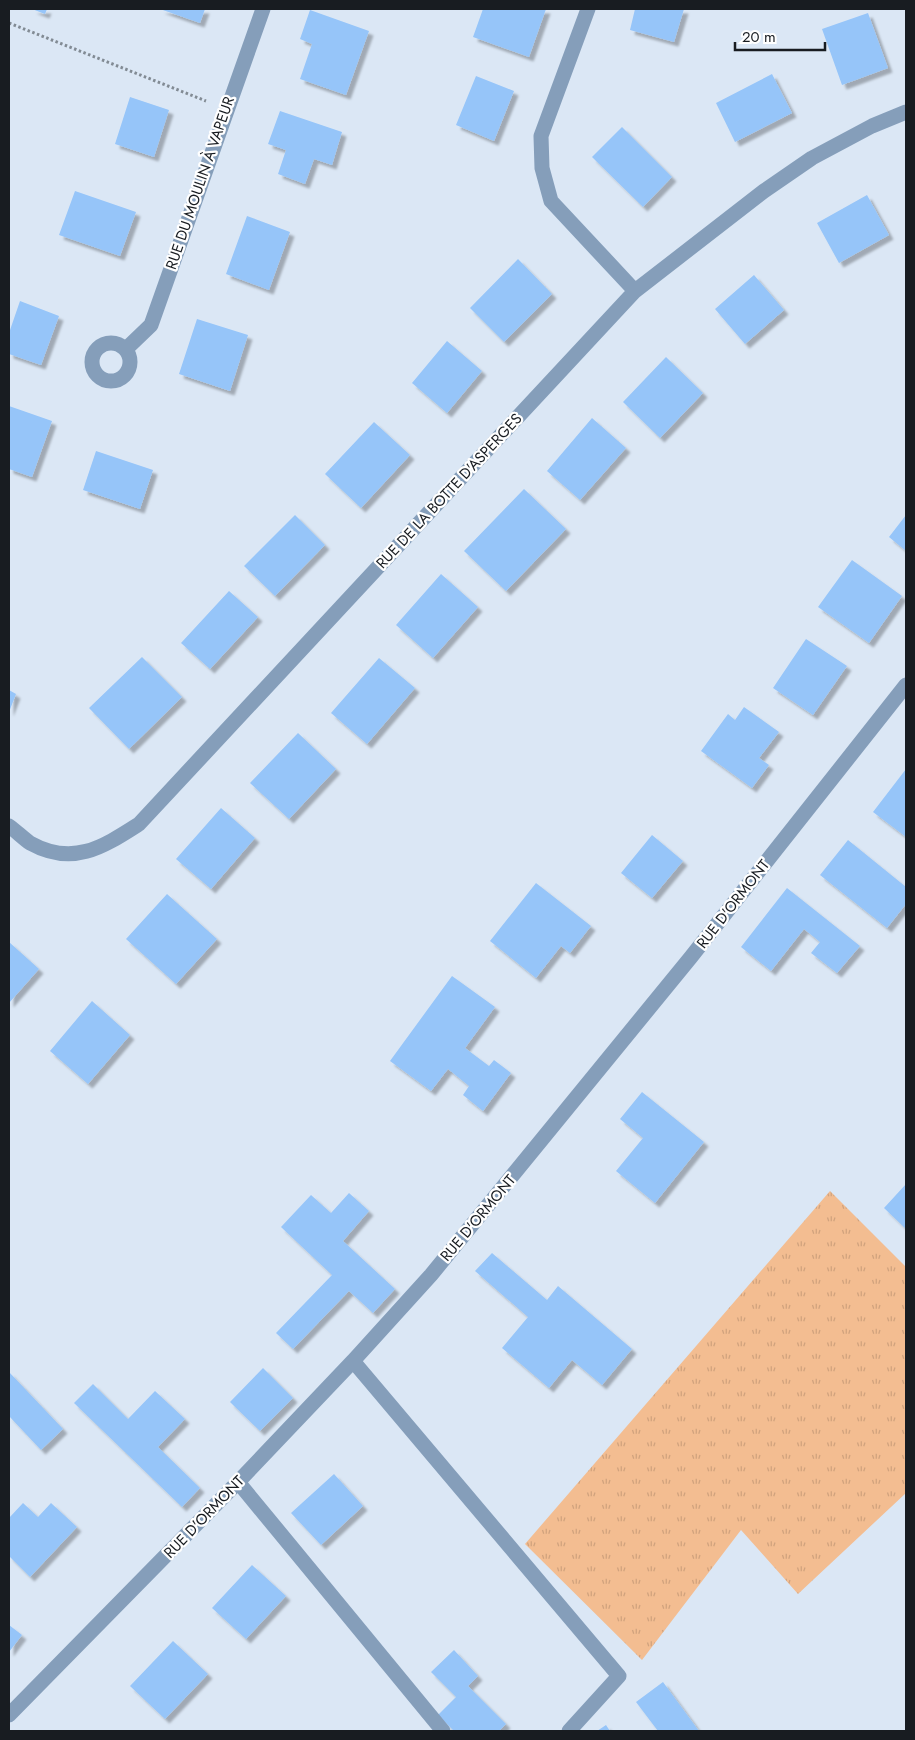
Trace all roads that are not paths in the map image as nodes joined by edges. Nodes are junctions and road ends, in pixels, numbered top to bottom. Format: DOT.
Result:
graph roads {
  1 [pos="263,9"];
  2 [pos="588,9"];
  3 [pos="906,112"];
  4 [pos="635,291"];
  5 [pos="126,349"];
  6 [pos="906,685"];
  7 [pos="9,826"];
  8 [pos="353,1361"];
  9 [pos="238,1482"];
  10 [pos="9,1715"];
  11 [pos="443,1731"];
  12 [pos="569,1731"];
  1 -- 5 [label="street, RUE DU MOULIN À VAPEUR"];
  2 -- 4 [label="street"];
  3 -- 4 [label="street, RUE DE LA BOTTE D'ASPERGES"];
  4 -- 7 [label="street, RUE DE LA BOTTE D'ASPERGES"];
  6 -- 8 [label="street, RUE D'ORMONT"];
  8 -- 9 [label="street, RUE D'ORMONT"];
  8 -- 12 [label="street"];
  9 -- 10 [label="street, RUE D'ORMONT"];
  9 -- 11 [label="street"];
}
